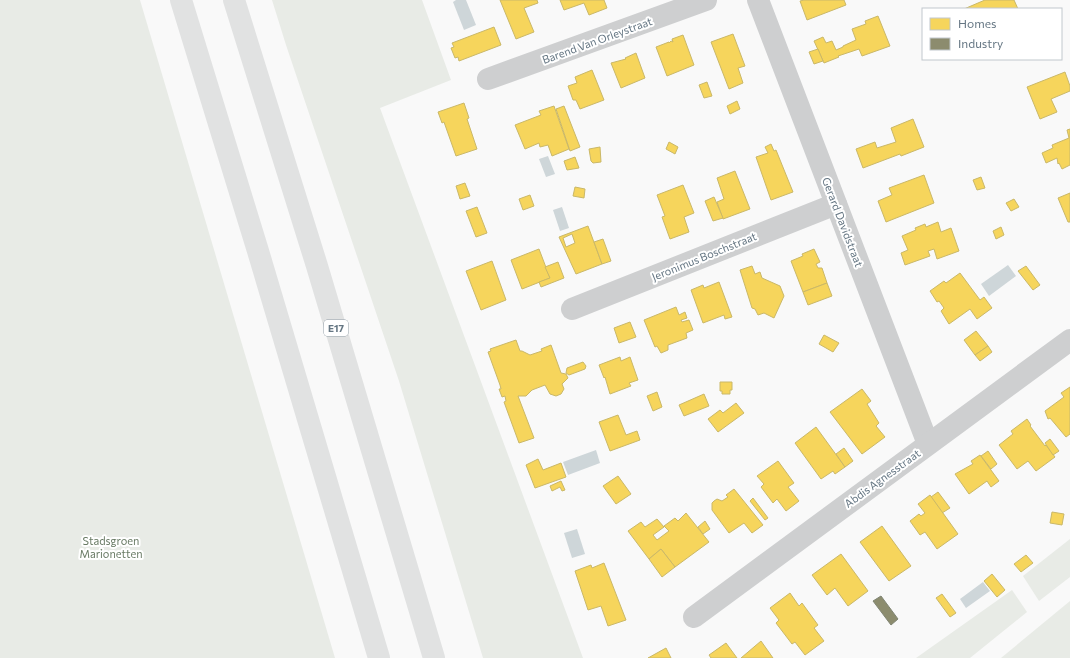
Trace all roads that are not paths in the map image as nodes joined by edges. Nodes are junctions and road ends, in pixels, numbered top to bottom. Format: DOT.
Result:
graph roads {
  1 [pos="180,0"];
  2 [pos="234,0"];
  3 [pos="706,0"];
  4 [pos="758,0"];
  5 [pos="488,79"];
  6 [pos="836,204"];
  7 [pos="572,309"];
  8 [pos="1070,340"];
  9 [pos="928,444"];
  10 [pos="694,617"];
  11 [pos="379,658"];
  12 [pos="434,658"];
  1 -- 11 [label="highway"];
  2 -- 12 [label="highway, E17"];
  3 -- 5 [label="street, Barend Van Orleystraat"];
  4 -- 6 [label="street, Gerard Davidstraat"];
  6 -- 7 [label="street, Jeronimus Boschstraat"];
  6 -- 9 [label="street, Gerard Davidstraat"];
  8 -- 9 [label="street, Abdis Agnesstraat"];
  9 -- 10 [label="street, Abdis Agnesstraat"];
}
